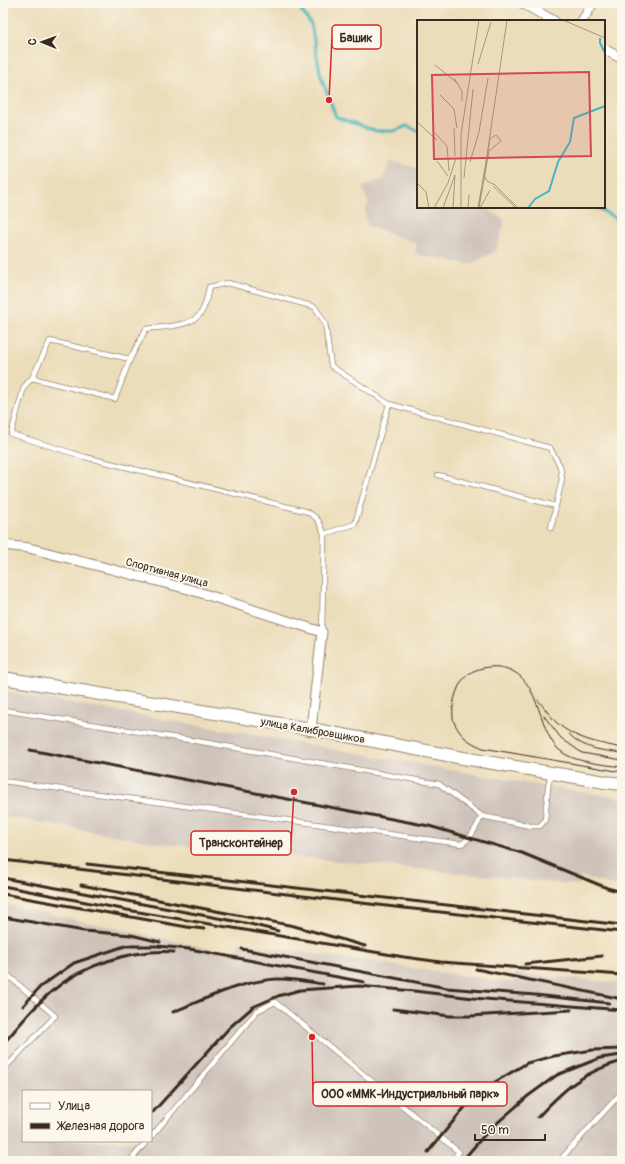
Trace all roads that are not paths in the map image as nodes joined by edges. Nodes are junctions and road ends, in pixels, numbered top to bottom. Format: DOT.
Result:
graph roads {
  1 [pos="522,3"];
  2 [pos="593,3"];
  3 [pos="552,20"];
  4 [pos="583,20"];
  5 [pos="605,50"];
  6 [pos="622,59"];
  7 [pos="130,359"];
  8 [pos="32,378"];
  9 [pos="389,404"];
  10 [pos="438,475"];
  11 [pos="556,506"];
  12 [pos="551,528"];
  13 [pos="324,534"];
  14 [pos="3,545"];
  15 [pos="322,632"];
  16 [pos="3,678"];
  17 [pos="3,710"];
  18 [pos="311,729"];
  19 [pos="551,773"];
  20 [pos="3,781"];
  21 [pos="622,784"];
  22 [pos="482,816"];
  23 [pos="3,971"];
  24 [pos="3,1070"];
  25 [pos="622,1092"];
  26 [pos="152,1136"];
  27 [pos="146,1142"];
  28 [pos="130,1161"];
  29 [pos="451,1161"];
  30 [pos="559,1161"];
  1 -- 3 [label="street"];
  2 -- 4 [label="street"];
  5 -- 6 [label="street"];
  7 -- 8 [label="lane"];
  7 -- 8 [label="lane"];
  7 -- 9 [label="lane"];
  8 -- 13 [label="lane"];
  9 -- 11 [label="lane"];
  9 -- 13 [label="lane"];
  10 -- 11 [label="lane"];
  11 -- 12 [label="lane"];
  13 -- 15 [label="lane"];
  14 -- 15 [label="street, Спортивная улица"];
  15 -- 18 [label="street"];
  16 -- 18 [label="street, улица Калибровщиков"];
  17 -- 22 [label="lane"];
  18 -- 19 [label="street, улица Калибровщиков"];
  19 -- 21 [label="street, улица Калибровщиков"];
  19 -- 22 [label="lane"];
  20 -- 22 [label="lane"];
  23 -- 24 [label="lane"];
  25 -- 30 [label="lane"];
  26 -- 29 [label="lane"];
  27 -- 28 [label="lane"];
}
